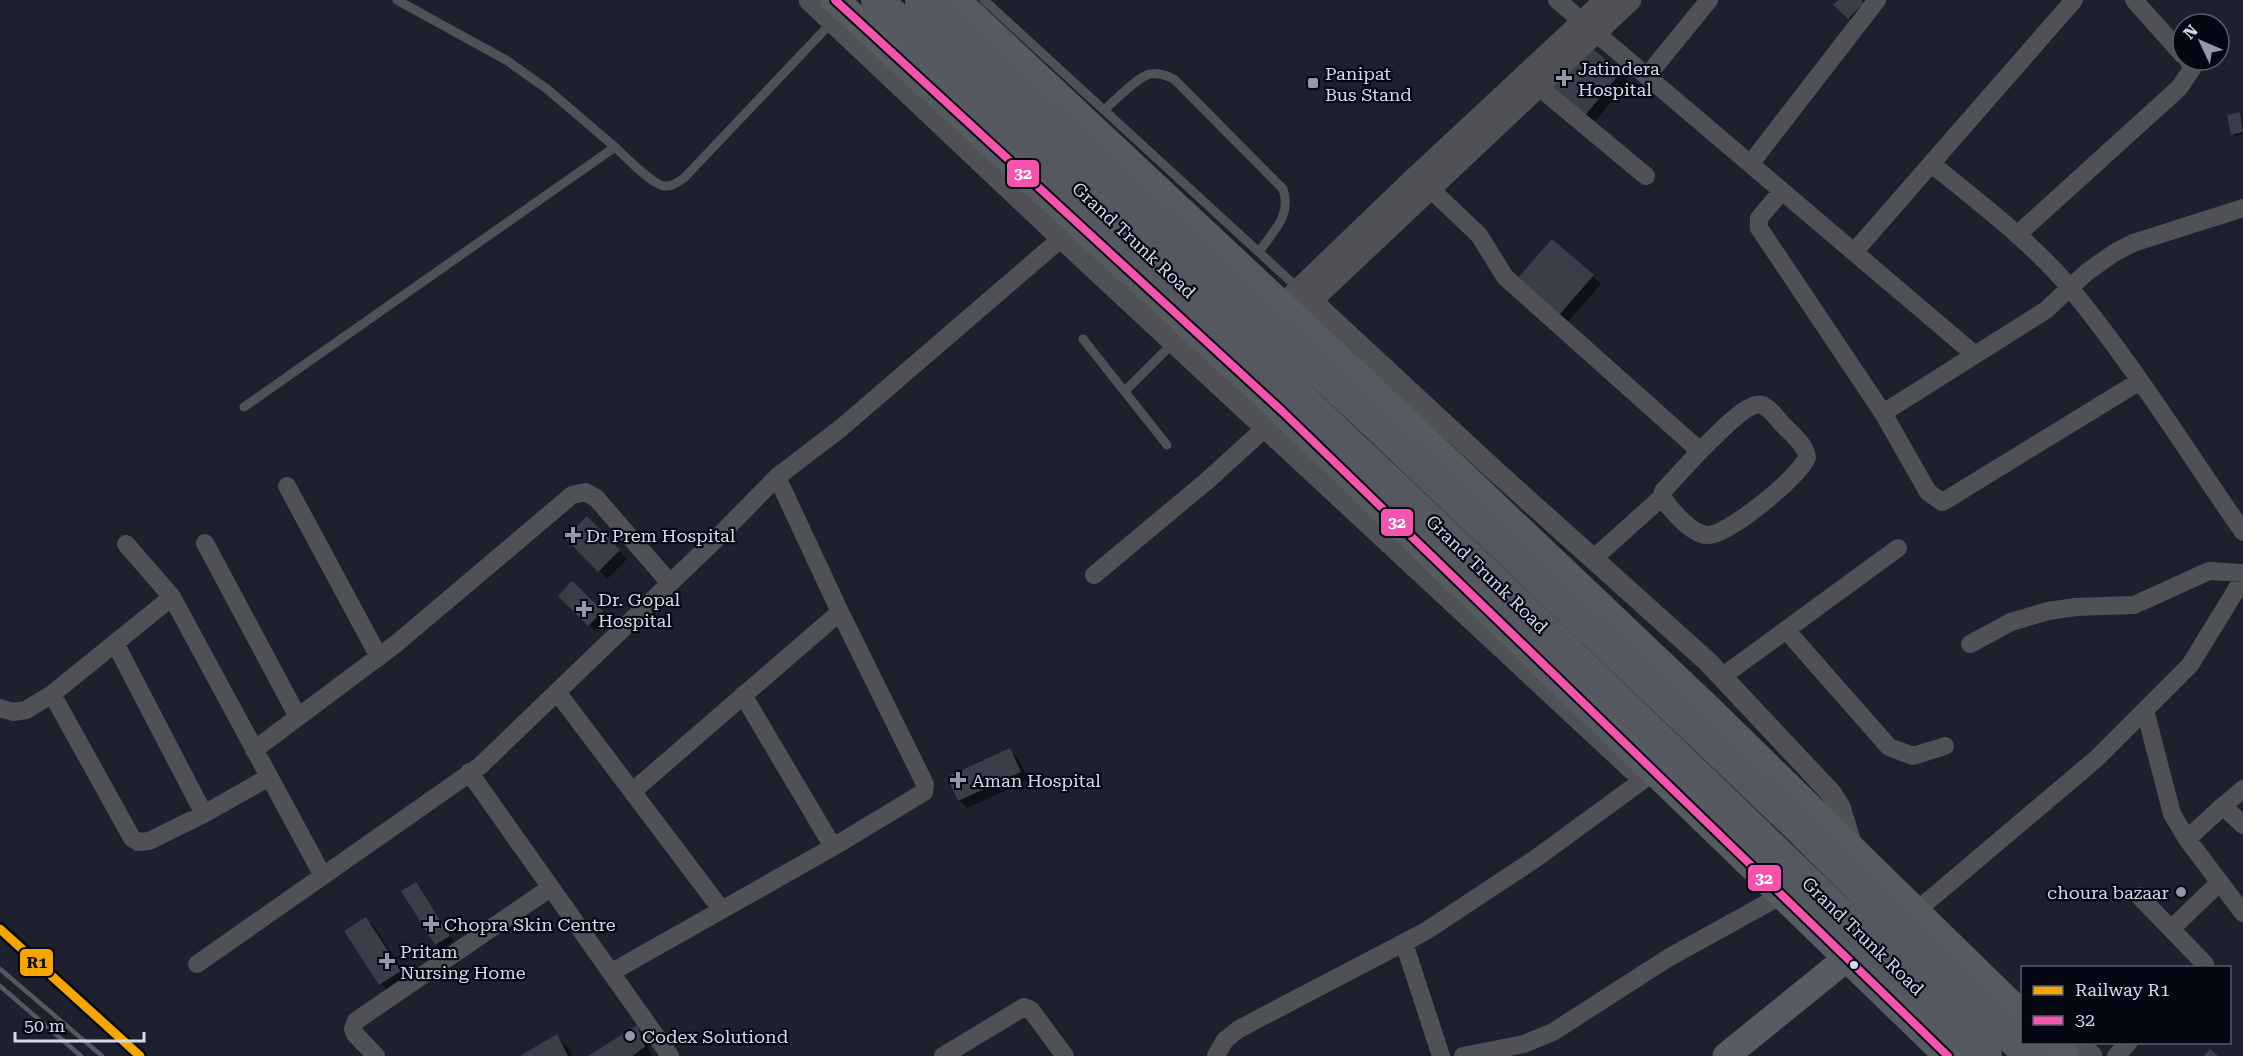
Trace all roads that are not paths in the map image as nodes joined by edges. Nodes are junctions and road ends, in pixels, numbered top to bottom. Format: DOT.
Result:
graph roads {
  1 [pos="397,0"];
  2 [pos="809,0"];
  3 [pos="877,0"];
  4 [pos="921,0"];
  5 [pos="956,0"];
  6 [pos="984,0"];
  7 [pos="1557,0"];
  8 [pos="1605,0"];
  9 [pos="1631,0"];
  10 [pos="1709,0"];
  11 [pos="1877,0"];
  12 [pos="2074,0"];
  13 [pos="2134,0"];
  14 [pos="837,10"];
  15 [pos="1589,27"];
  16 [pos="2171,42"];
  17 [pos="2190,72"];
  18 [pos="1647,76"];
  19 [pos="1539,87"];
  20 [pos="1104,110"];
  21 [pos="615,147"];
  22 [pos="1751,163"];
  23 [pos="1932,164"];
  24 [pos="1646,176"];
  25 [pos="1423,182"];
  26 [pos="1782,191"];
  27 [pos="2243,208"];
  28 [pos="1070,231"];
  29 [pos="2017,235"];
  30 [pos="1855,251"];
  31 [pos="1259,252"];
  32 [pos="2070,288"];
  33 [pos="1297,303"];
  34 [pos="1083,339"];
  35 [pos="1174,342"];
  36 [pos="1974,354"];
  37 [pos="2140,381"];
  38 [pos="1125,391"];
  39 [pos="244,407"];
  40 [pos="1883,413"];
  41 [pos="1274,420"];
  42 [pos="1167,445"];
  43 [pos="1700,451"];
  44 [pos="777,477"];
  45 [pos="286,486"];
  46 [pos="1662,497"];
  47 [pos="2243,532"];
  48 [pos="205,543"];
  49 [pos="126,544"];
  50 [pos="1898,548"];
  51 [pos="1593,559"];
  52 [pos="2243,573"];
  53 [pos="1094,574"];
  54 [pos="2243,579"];
  55 [pos="670,583"];
  56 [pos="172,597"];
  57 [pos="840,612"];
  58 [pos="1609,614"];
  59 [pos="1786,630"];
  60 [pos="115,643"];
  61 [pos="1970,644"];
  62 [pos="379,657"];
  63 [pos="1553,674"];
  64 [pos="1723,676"];
  65 [pos="557,692"];
  66 [pos="52,693"];
  67 [pos="743,695"];
  68 [pos="0,708"];
  69 [pos="2145,710"];
  70 [pos="298,717"];
  71 [pos="1945,746"];
  72 [pos="254,750"];
  73 [pos="469,772"];
  74 [pos="269,777"];
  75 [pos="1643,780"];
  76 [pos="2243,789"];
  77 [pos="633,791"];
  78 [pos="2223,806"];
  79 [pos="204,814"];
  80 [pos="2243,825"];
  81 [pos="1714,828"];
  82 [pos="2187,838"];
  83 [pos="833,847"];
  84 [pos="1854,852"];
  85 [pos="323,876"];
  86 [pos="2220,882"];
  87 [pos="550,888"];
  88 [pos="1782,895"];
  89 [pos="2139,896"];
  90 [pos="721,909"];
  91 [pos="1915,912"];
  92 [pos="2243,913"];
  93 [pos="2171,929"];
  94 [pos="1404,943"];
  95 [pos="1847,958"];
  96 [pos="197,964"];
  97 [pos="2204,966"];
  98 [pos="612,972"];
  99 [pos="2018,1007"];
  100 [pos="2053,1044"];
  101 [pos="2079,1044"];
  102 [pos="2127,1044"];
  103 [pos="376,1056"];
  104 [pos="670,1056"];
  105 [pos="943,1056"];
  106 [pos="1065,1056"];
  107 [pos="1216,1056"];
  108 [pos="1441,1056"];
  109 [pos="1463,1056"];
  110 [pos="1726,1056"];
  111 [pos="1948,1056"];
  112 [pos="1986,1056"];
  113 [pos="2030,1056"];
  114 [pos="2065,1056"];
  115 [pos="2092,1056"];
  116 [pos="2116,1056"];
  1 -- 21 [label="lane"];
  2 -- 14 [label="street"];
  3 -- 112 [label="highway, Grand Trunk Road, bridge"];
  4 -- 113 [label="highway, Grand Trunk Road, bridge"];
  5 -- 33 [label="highway"];
  6 -- 20 [label="lane"];
  7 -- 15 [label="street"];
  8 -- 15 [label="street"];
  9 -- 15 [label="street"];
  10 -- 18 [label="street"];
  11 -- 22 [label="street"];
  12 -- 23 [label="street"];
  13 -- 16 [label="street"];
  14 -- 21 [label="lane"];
  14 -- 28 [label="highway"];
  15 -- 18 [label="street"];
  15 -- 19 [label="street"];
  15 -- 25 [label="street"];
  17 -- 29 [label="street"];
  18 -- 22 [label="street"];
  19 -- 24 [label="street"];
  19 -- 25 [label="street"];
  20 -- 31 [label="lane"];
  20 -- 31 [label="lane"];
  21 -- 39 [label="lane"];
  22 -- 26 [label="street"];
  23 -- 29 [label="street"];
  23 -- 30 [label="street"];
  25 -- 33 [label="street"];
  25 -- 43 [label="street"];
  26 -- 30 [label="street"];
  26 -- 40 [label="street"];
  27 -- 32 [label="street"];
  28 -- 35 [label="street"];
  28 -- 41 [label="highway"];
  28 -- 44 [label="street"];
  29 -- 32 [label="street"];
  30 -- 36 [label="street"];
  31 -- 33 [label="lane"];
  32 -- 36 [label="street"];
  32 -- 37 [label="street"];
  33 -- 51 [label="street"];
  33 -- 58 [label="highway"];
  34 -- 38 [label="lane"];
  35 -- 38 [label="lane"];
  35 -- 41 [label="street"];
  36 -- 40 [label="street"];
  37 -- 40 [label="street"];
  37 -- 47 [label="street"];
  38 -- 42 [label="lane"];
  41 -- 53 [label="street"];
  41 -- 63 [label="highway"];
  41 -- 75 [label="street"];
  43 -- 46 [label="street"];
  43 -- 46 [label="street"];
  44 -- 55 [label="street"];
  44 -- 57 [label="street"];
  45 -- 62 [label="street"];
  46 -- 51 [label="street"];
  48 -- 70 [label="street"];
  49 -- 56 [label="street"];
  50 -- 59 [label="street"];
  51 -- 64 [label="street"];
  52 -- 61 [label="street"];
  54 -- 69 [label="street"];
  55 -- 62 [label="street"];
  55 -- 65 [label="street"];
  56 -- 60 [label="street"];
  56 -- 72 [label="street"];
  57 -- 67 [label="street"];
  57 -- 83 [label="street"];
  58 -- 63 [label="highway"];
  58 -- 84 [label="highway"];
  59 -- 64 [label="street"];
  59 -- 71 [label="street"];
  60 -- 66 [label="street"];
  60 -- 79 [label="street"];
  62 -- 70 [label="street"];
  63 -- 81 [label="highway"];
  64 -- 84 [label="street"];
  65 -- 73 [label="street"];
  65 -- 77 [label="street"];
  66 -- 68 [label="street"];
  66 -- 79 [label="street"];
  67 -- 77 [label="street"];
  67 -- 83 [label="street"];
  69 -- 82 [label="street"];
  69 -- 91 [label="street"];
  70 -- 72 [label="street"];
  72 -- 74 [label="street"];
  73 -- 85 [label="street"];
  73 -- 87 [label="street"];
  74 -- 79 [label="street"];
  74 -- 85 [label="street"];
  75 -- 81 [label="street"];
  75 -- 94 [label="street"];
  76 -- 78 [label="street"];
  77 -- 90 [label="street"];
  78 -- 80 [label="street"];
  78 -- 82 [label="street"];
  81 -- 88 [label="highway"];
  82 -- 86 [label="street"];
  83 -- 90 [label="street"];
  84 -- 91 [label="highway"];
  85 -- 96 [label="street"];
  86 -- 92 [label="street"];
  86 -- 93 [label="street"];
  87 -- 98 [label="street"];
  87 -- 103 [label="street"];
  88 -- 95 [label="highway"];
  88 -- 109 [label="street"];
  89 -- 93 [label="street"];
  90 -- 98 [label="street"];
  91 -- 99 [label="highway"];
  93 -- 97 [label="street"];
  94 -- 107 [label="street"];
  94 -- 108 [label="street"];
  95 -- 110 [label="main road"];
  95 -- 111 [label="highway"];
  98 -- 104 [label="street"];
  100 -- 114 [label="highway"];
  101 -- 115 [label="street"];
  102 -- 116 [label="street"];
  105 -- 106 [label="street"];
}
